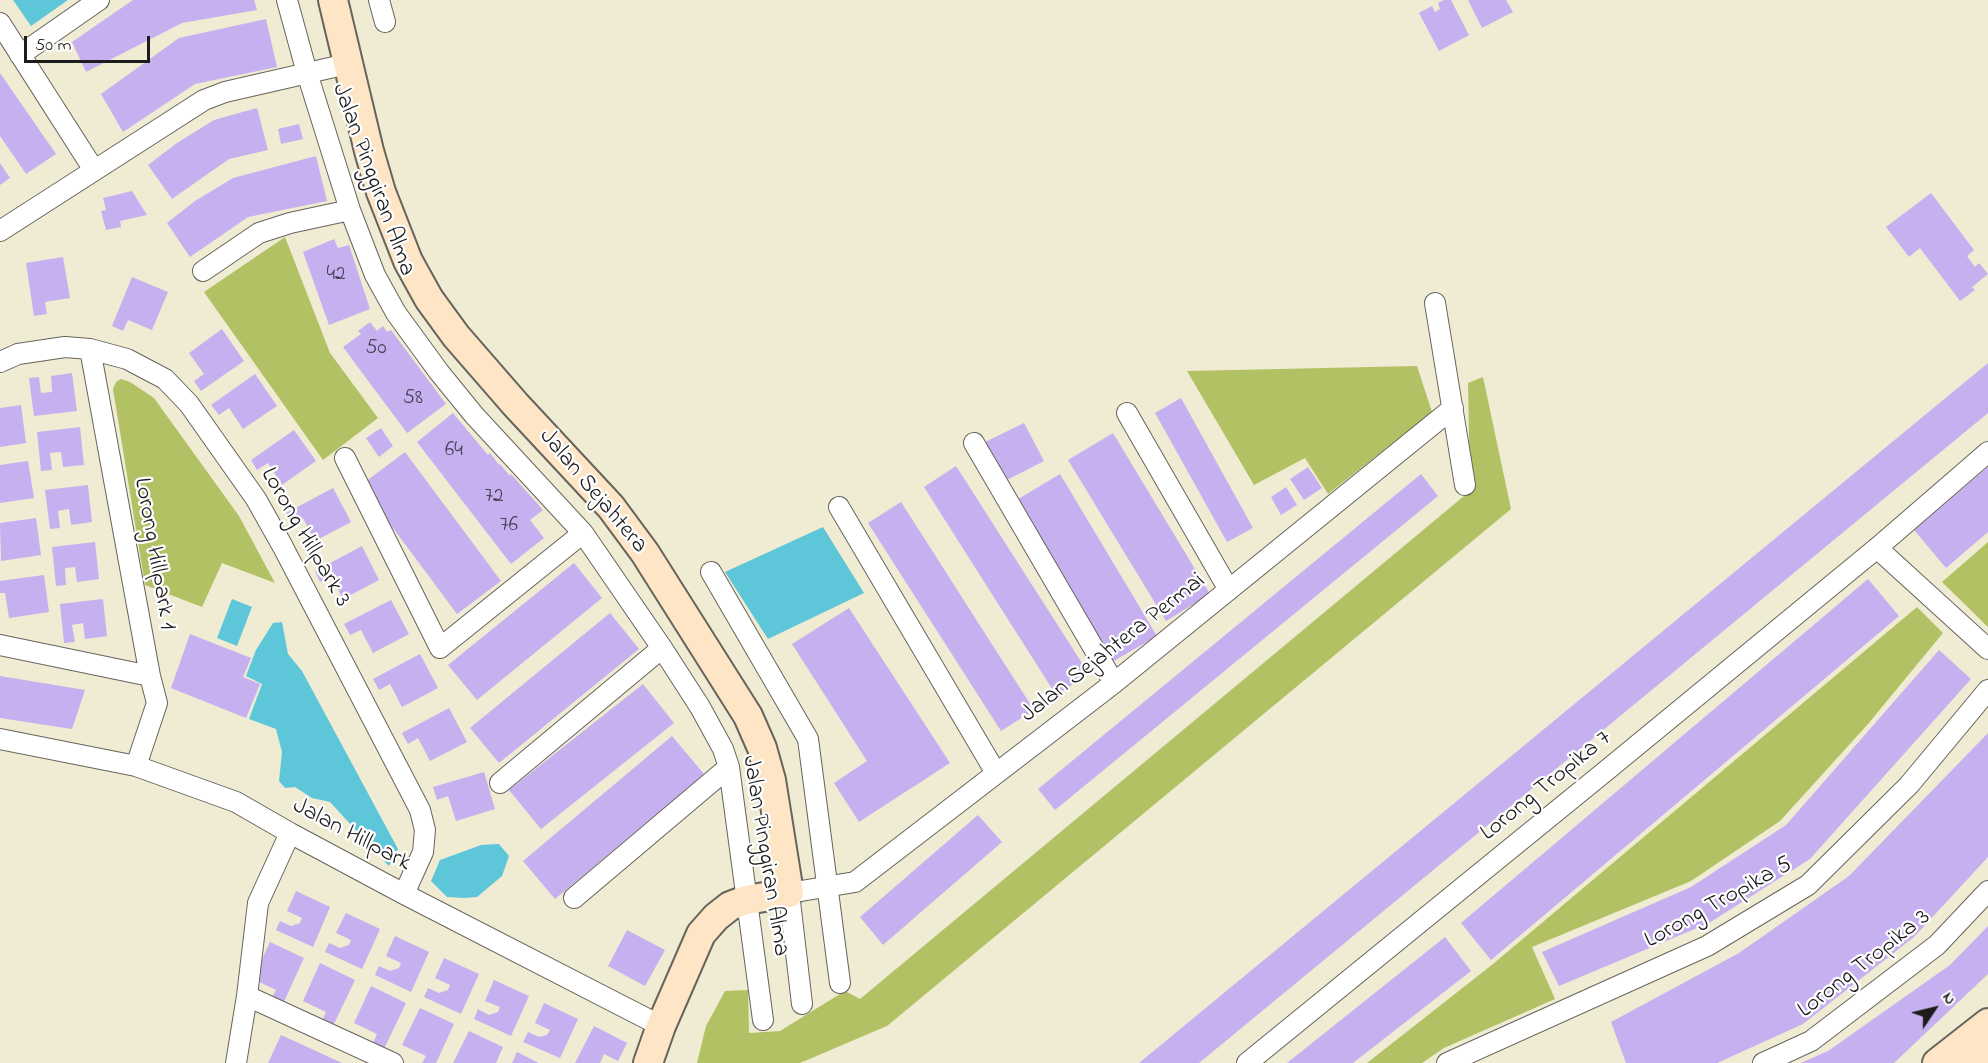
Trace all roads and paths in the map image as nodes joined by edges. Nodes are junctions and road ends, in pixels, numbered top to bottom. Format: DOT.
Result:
graph roads {
  1 [pos="99,0"];
  2 [pos="287,0"];
  3 [pos="379,0"];
  4 [pos="339,1"];
  5 [pos="385,22"];
  6 [pos="0,23"];
  7 [pos="20,55"];
  8 [pos="347,64"];
  9 [pos="307,73"];
  10 [pos="94,170"];
  11 [pos="350,210"];
  12 [pos="0,231"];
  13 [pos="203,271"];
  14 [pos="1435,303"];
  15 [pos="90,349"];
  16 [pos="0,362"];
  17 [pos="1453,408"];
  18 [pos="1127,413"];
  19 [pos="974,443"];
  20 [pos="1988,452"];
  21 [pos="345,458"];
  22 [pos="1465,485"];
  23 [pos="839,507"];
  24 [pos="583,532"];
  25 [pos="1877,548"];
  26 [pos="711,572"];
  27 [pos="1229,590"];
  28 [pos="0,645"];
  29 [pos="662,648"];
  30 [pos="1988,650"];
  31 [pos="150,676"];
  32 [pos="1114,682"];
  33 [pos="1988,690"];
  34 [pos="0,739"];
  35 [pos="136,766"];
  36 [pos="729,767"];
  37 [pos="996,773"];
  38 [pos="500,783"];
  39 [pos="290,833"];
  40 [pos="826,886"];
  41 [pos="1988,891"];
  42 [pos="789,893"];
  43 [pos="404,894"];
  44 [pos="574,898"];
  45 [pos="746,900"];
  46 [pos="840,982"];
  47 [pos="247,996"];
  48 [pos="802,1004"];
  49 [pos="763,1020"];
  50 [pos="1988,1023"];
  51 [pos="661,1026"];
  52 [pos="1988,1050"];
  53 [pos="236,1063"];
  54 [pos="393,1063"];
  55 [pos="648,1063"];
  56 [pos="1247,1063"];
  57 [pos="1447,1063"];
  58 [pos="1763,1063"];
  59 [pos="1936,1063"];
  60 [pos="1971,1063"];
  1 -- 7 [label="street"];
  2 -- 9 [label="street, Jalan Pinggiran Alma"];
  3 -- 5 [label="street"];
  4 -- 8 [label="main road, Jalan Sejahtera"];
  6 -- 7 [label="street"];
  7 -- 10 [label="street"];
  8 -- 9 [label="street"];
  8 -- 42 [label="main road, Jalan Sejahtera"];
  9 -- 10 [label="street"];
  9 -- 11 [label="street, Jalan Pinggiran Alma"];
  10 -- 12 [label="street"];
  11 -- 13 [label="street"];
  11 -- 24 [label="street, Jalan Pinggiran Alma"];
  14 -- 17 [label="street"];
  15 -- 16 [label="street, Lorong Hillpark 3"];
  15 -- 31 [label="street, Lorong Hillpark 1"];
  15 -- 43 [label="street, Lorong Hillpark 3"];
  17 -- 22 [label="street"];
  17 -- 27 [label="street, Jalan Sejahtera Permai"];
  18 -- 27 [label="street"];
  19 -- 32 [label="street"];
  20 -- 25 [label="street, Lorong Tropika 7"];
  21 -- 24 [label="street"];
  23 -- 37 [label="street"];
  24 -- 29 [label="street, Jalan Pinggiran Alma"];
  25 -- 30 [label="street"];
  25 -- 56 [label="street, Lorong Tropika 7"];
  26 -- 40 [label="street"];
  27 -- 32 [label="street, Jalan Sejahtera Permai"];
  28 -- 31 [label="street"];
  29 -- 36 [label="street, Jalan Pinggiran Alma"];
  29 -- 38 [label="street"];
  31 -- 35 [label="street, Lorong Hillpark 1"];
  32 -- 37 [label="street, Jalan Sejahtera Permai"];
  33 -- 57 [label="street, Lorong Tropika 5"];
  34 -- 35 [label="street, Jalan Hillpark"];
  35 -- 39 [label="street, Jalan Hillpark"];
  36 -- 44 [label="street"];
  36 -- 45 [label="street, Jalan Pinggiran Alma"];
  37 -- 40 [label="street, Jalan Sejahtera Permai"];
  39 -- 43 [label="street, Jalan Hillpark"];
  39 -- 47 [label="street"];
  40 -- 42 [label="street, Jalan Sejahtera Permai"];
  40 -- 46 [label="street"];
  41 -- 58 [label="street, Lorong Tropika 3"];
  42 -- 45 [label="main road"];
  42 -- 48 [label="street, Jalan Sejahtera"];
  43 -- 51 [label="street, Jalan Hillpark"];
  45 -- 49 [label="street, Jalan Pinggiran Alma"];
  45 -- 51 [label="main road"];
  47 -- 53 [label="street"];
  47 -- 54 [label="street"];
  50 -- 59 [label="main road"];
  51 -- 55 [label="main road"];
  52 -- 60 [label="main road"];
}
